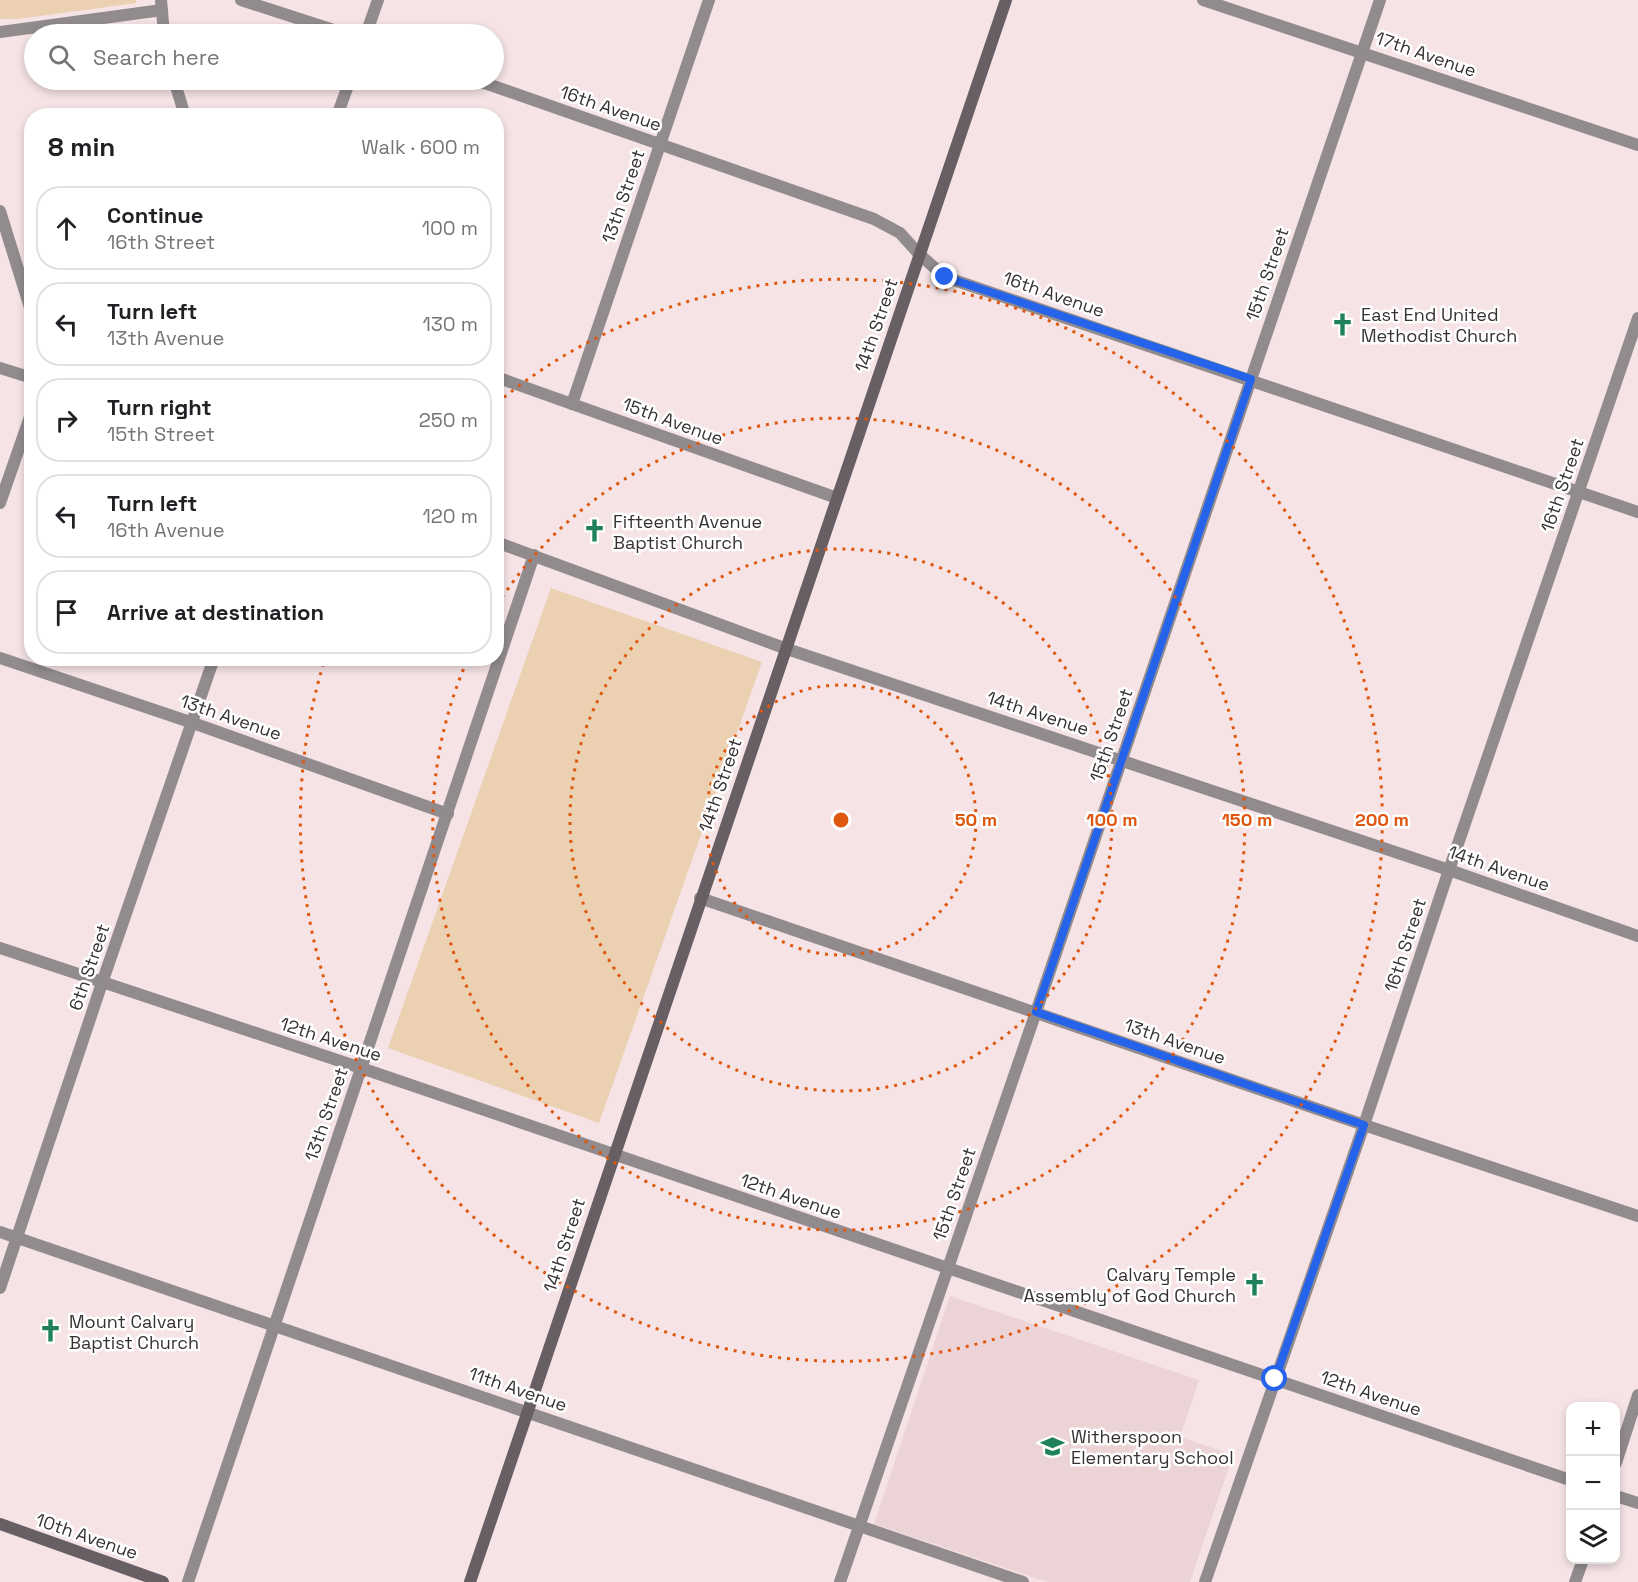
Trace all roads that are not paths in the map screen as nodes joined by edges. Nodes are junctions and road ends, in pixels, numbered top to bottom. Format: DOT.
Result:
graph roads {
  1 [pos="241,0"];
  2 [pos="378,0"];
  3 [pos="709,0"];
  4 [pos="1006,0"];
  5 [pos="1203,0"];
  6 [pos="1380,0"];
  7 [pos="161,5"];
  8 [pos="48,24"];
  9 [pos="163,24"];
  10 [pos="315,24"];
  11 [pos="370,24"];
  12 [pos="24,28"];
  13 [pos="0,32"];
  14 [pos="1363,52"];
  15 [pos="177,90"];
  16 [pos="346,90"];
  17 [pos="504,90"];
  18 [pos="183,108"];
  19 [pos="340,108"];
  20 [pos="660,144"];
  21 [pos="1638,145"];
  22 [pos="0,211"];
  23 [pos="919,254"];
  24 [pos="24,288"];
  25 [pos="1638,318"];
  26 [pos="0,368"];
  27 [pos="24,376"];
  28 [pos="1251,379"];
  29 [pos="504,381"];
  30 [pos="572,404"];
  31 [pos="24,434"];
  32 [pos="1579,492"];
  33 [pos="837,498"];
  34 [pos="0,503"];
  35 [pos="1638,512"];
  36 [pos="504,545"];
  37 [pos="534,555"];
  38 [pos="504,645"];
  39 [pos="787,649"];
  40 [pos="0,658"];
  41 [pos="211,666"];
  42 [pos="497,666"];
  43 [pos="193,723"];
  44 [pos="1122,760"];
  45 [pos="448,814"];
  46 [pos="1449,870"];
  47 [pos="700,898"];
  48 [pos="1638,936"];
  49 [pos="0,948"];
  50 [pos="102,983"];
  51 [pos="1036,1012"];
  52 [pos="360,1068"];
  53 [pos="1364,1125"];
  54 [pos="614,1154"];
  55 [pos="1638,1216"];
  56 [pos="0,1232"];
  57 [pos="17,1238"];
  58 [pos="948,1269"];
  59 [pos="0,1288"];
  60 [pos="274,1325"];
  61 [pos="1275,1379"];
  62 [pos="1638,1395"];
  63 [pos="527,1412"];
  64 [pos="1618,1456"];
  65 [pos="1566,1479"];
  66 [pos="1620,1497"];
  67 [pos="1638,1503"];
  68 [pos="0,1524"];
  69 [pos="860,1525"];
  70 [pos="1581,1564"];
  71 [pos="163,1582"];
  72 [pos="188,1582"];
  73 [pos="470,1582"];
  74 [pos="840,1582"];
  75 [pos="1023,1582"];
  76 [pos="1205,1582"];
  77 [pos="1575,1582"];
  1 -- 10 [label="street"];
  2 -- 11 [label="street"];
  3 -- 20 [label="street, 13th Street"];
  4 -- 23 [label="main road, 14th Street"];
  5 -- 14 [label="street, 17th Avenue"];
  6 -- 14 [label="street, 15th Street"];
  7 -- 8 [label="street"];
  7 -- 9 [label="street"];
  12 -- 13 [label="street"];
  14 -- 21 [label="street, 17th Avenue"];
  14 -- 28 [label="street, 15th Street"];
  15 -- 18 [label="street"];
  16 -- 19 [label="street"];
  17 -- 20 [label="street, 16th Avenue"];
  20 -- 23 [label="street, 16th Avenue"];
  20 -- 30 [label="street, 13th Street"];
  22 -- 24 [label="street"];
  23 -- 28 [label="street, 16th Avenue"];
  23 -- 33 [label="main road, 14th Street"];
  25 -- 32 [label="street, 16th Street"];
  26 -- 27 [label="street"];
  28 -- 32 [label="street, 16th Avenue"];
  28 -- 44 [label="street, 15th Street"];
  29 -- 30 [label="street, 15th Avenue"];
  30 -- 33 [label="street, 15th Avenue"];
  31 -- 34 [label="street"];
  32 -- 35 [label="street, 16th Avenue"];
  32 -- 46 [label="street, 16th Street"];
  33 -- 39 [label="main road, 14th Street"];
  36 -- 37 [label="street, 14th Avenue"];
  37 -- 38 [label="street, 13th Street"];
  37 -- 39 [label="street, 14th Avenue"];
  39 -- 44 [label="street, 14th Avenue"];
  39 -- 47 [label="main road, 14th Street"];
  40 -- 43 [label="street, 13th Avenue"];
  41 -- 43 [label="street, 6th Street"];
  42 -- 45 [label="street, 13th Street"];
  43 -- 45 [label="street, 13th Avenue"];
  43 -- 50 [label="street, 6th Street"];
  44 -- 46 [label="street, 14th Avenue"];
  44 -- 51 [label="street, 15th Street"];
  45 -- 52 [label="street, 13th Street"];
  46 -- 48 [label="street, 14th Avenue"];
  46 -- 53 [label="street, 16th Street"];
  47 -- 51 [label="street, 13th Avenue"];
  47 -- 54 [label="main road, 14th Street"];
  49 -- 50 [label="street, 12th Avenue"];
  50 -- 52 [label="street, 12th Avenue"];
  50 -- 57 [label="street, 6th Street"];
  51 -- 53 [label="street, 13th Avenue"];
  51 -- 58 [label="street, 15th Street"];
  52 -- 54 [label="street, 12th Avenue"];
  52 -- 60 [label="street, 13th Street"];
  53 -- 55 [label="street, 13th Avenue"];
  53 -- 61 [label="street, 16th Street"];
  54 -- 58 [label="street, 12th Avenue"];
  54 -- 63 [label="main road, 14th Street"];
  56 -- 57 [label="street, 11th Avenue"];
  57 -- 59 [label="street, 6th Street"];
  57 -- 60 [label="street, 11th Avenue"];
  58 -- 61 [label="street, 12th Avenue"];
  58 -- 69 [label="street, 15th Street"];
  60 -- 63 [label="street, 11th Avenue"];
  60 -- 72 [label="street, 13th Street"];
  61 -- 65 [label="street, 12th Avenue"];
  61 -- 76 [label="street, 16th Street"];
  62 -- 64 [label="street"];
  63 -- 69 [label="street, 11th Avenue"];
  63 -- 73 [label="main road, 14th Street"];
  66 -- 67 [label="street"];
  68 -- 71 [label="main road, 10th Avenue"];
  69 -- 74 [label="street, 15th Street"];
  69 -- 75 [label="street, 11th Avenue"];
  70 -- 77 [label="street"];
}
